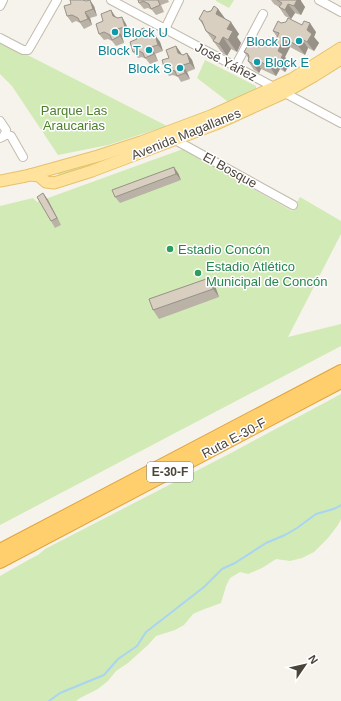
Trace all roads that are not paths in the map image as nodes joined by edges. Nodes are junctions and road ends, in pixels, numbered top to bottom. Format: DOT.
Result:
graph roads {
  1 [pos="3,0"];
  2 [pos="57,0"];
  3 [pos="111,0"];
  4 [pos="180,0"];
  5 [pos="319,0"];
  6 [pos="0,6"];
  7 [pos="341,12"];
  8 [pos="263,14"];
  9 [pos="165,29"];
  10 [pos="0,38"];
  11 [pos="341,48"];
  12 [pos="341,59"];
  13 [pos="235,67"];
  14 [pos="279,91"];
  15 [pos="0,121"];
  16 [pos="341,123"];
  17 [pos="173,135"];
  18 [pos="3,136"];
  19 [pos="23,157"];
  20 [pos="61,166"];
  21 [pos="26,176"];
  22 [pos="0,181"];
  23 [pos="58,182"];
  24 [pos="293,205"];
  25 [pos="341,371"];
  26 [pos="341,382"];
  27 [pos="0,550"];
  28 [pos="0,562"];
  1 -- 6 [label="street"];
  2 -- 10 [label="street"];
  3 -- 9 [label="street, José Yáñez"];
  4 -- 9 [label="street"];
  5 -- 7 [label="street"];
  8 -- 13 [label="street"];
  9 -- 13 [label="street, José Yáñez"];
  11 -- 14 [label="main road, Avenida Magallanes"];
  12 -- 14 [label="main road, Avenida Magallanes"];
  13 -- 14 [label="street, José Yáñez"];
  14 -- 16 [label="street, José Yáñez"];
  14 -- 17 [label="main road, Avenida Magallanes"];
  15 -- 18 [label="street"];
  17 -- 20 [label="main road, Avenida Magallanes"];
  17 -- 23 [label="main road, Avenida Magallanes"];
  17 -- 24 [label="street, El Bosque"];
  18 -- 19 [label="street"];
  20 -- 21 [label="main road, Avenida Magallanes"];
  20 -- 23 [label="main road"];
  21 -- 22 [label="main road, Avenida Magallanes"];
  21 -- 23 [label="main road, Avenida Magallanes"];
  25 -- 27 [label="highway, Ruta E-30-F / E-30-F"];
  26 -- 28 [label="highway, Ruta E-30-F / E-30-F"];
}
